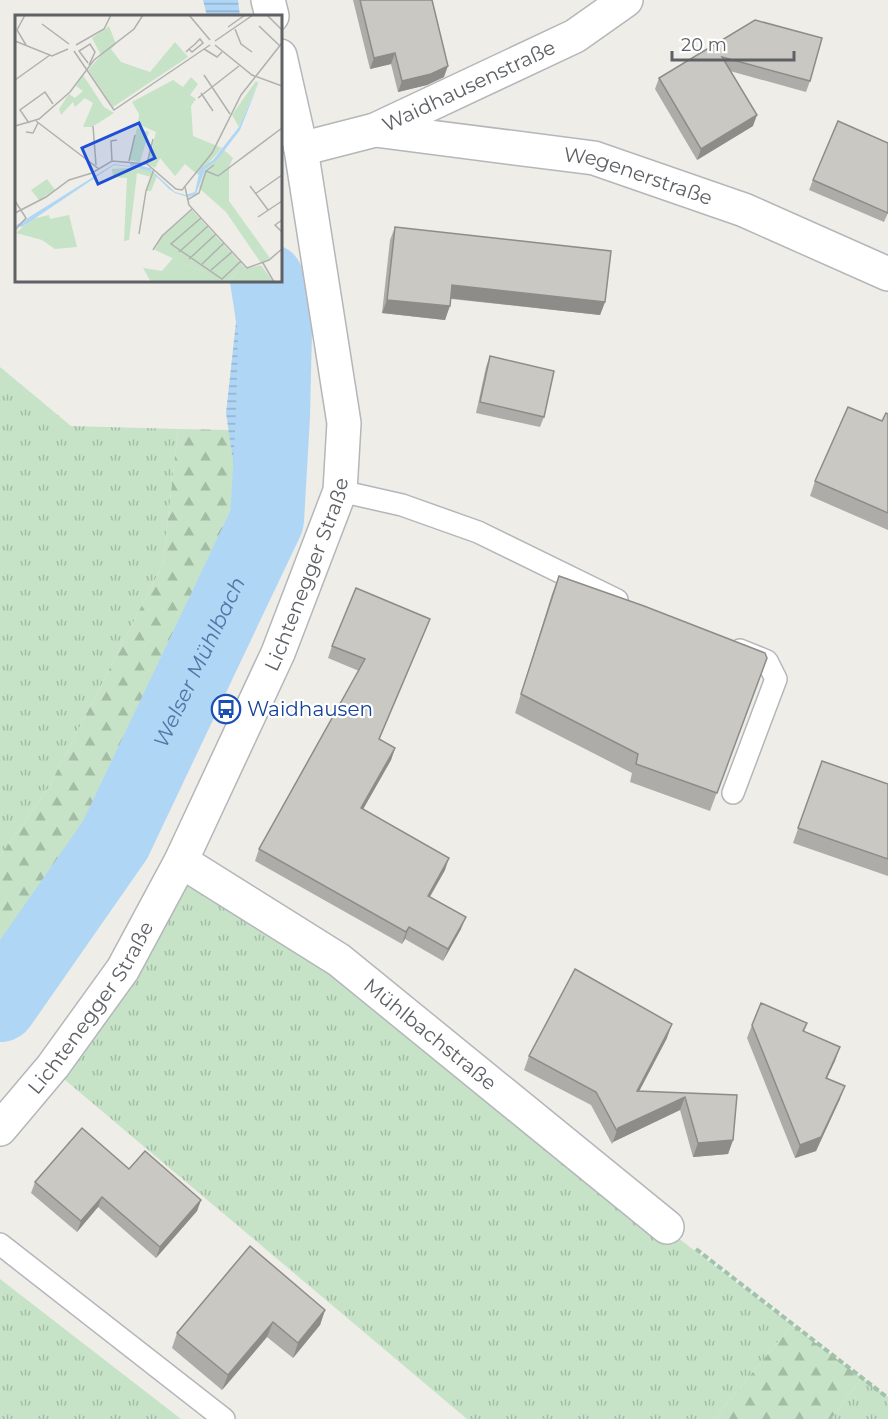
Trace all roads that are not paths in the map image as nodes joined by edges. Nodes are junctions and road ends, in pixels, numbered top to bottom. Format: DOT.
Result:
graph roads {
  1 [pos="268,0"];
  2 [pos="626,0"];
  3 [pos="272,15"];
  4 [pos="282,65"];
  5 [pos="375,130"];
  6 [pos="301,149"];
  7 [pos="888,274"];
  8 [pos="340,490"];
  9 [pos="637,609"];
  10 [pos="724,644"];
  11 [pos="733,793"];
  12 [pos="181,861"];
  13 [pos="0,1129"];
  14 [pos="667,1227"];
  15 [pos="0,1244"];
  16 [pos="224,1419"];
  1 -- 3 [label="street"];
  2 -- 5 [label="street, Waidhausenstraße"];
  4 -- 6 [label="street, Lichtenegger Straße"];
  5 -- 6 [label="street, Waidhausenstraße"];
  5 -- 7 [label="street, Wegenerstraße"];
  6 -- 8 [label="street, Lichtenegger Straße"];
  8 -- 9 [label="lane"];
  8 -- 12 [label="street, Lichtenegger Straße"];
  10 -- 11 [label="lane"];
  12 -- 13 [label="street, Lichtenegger Straße"];
  12 -- 14 [label="street, Mühlbachstraße"];
  15 -- 16 [label="lane"];
}
